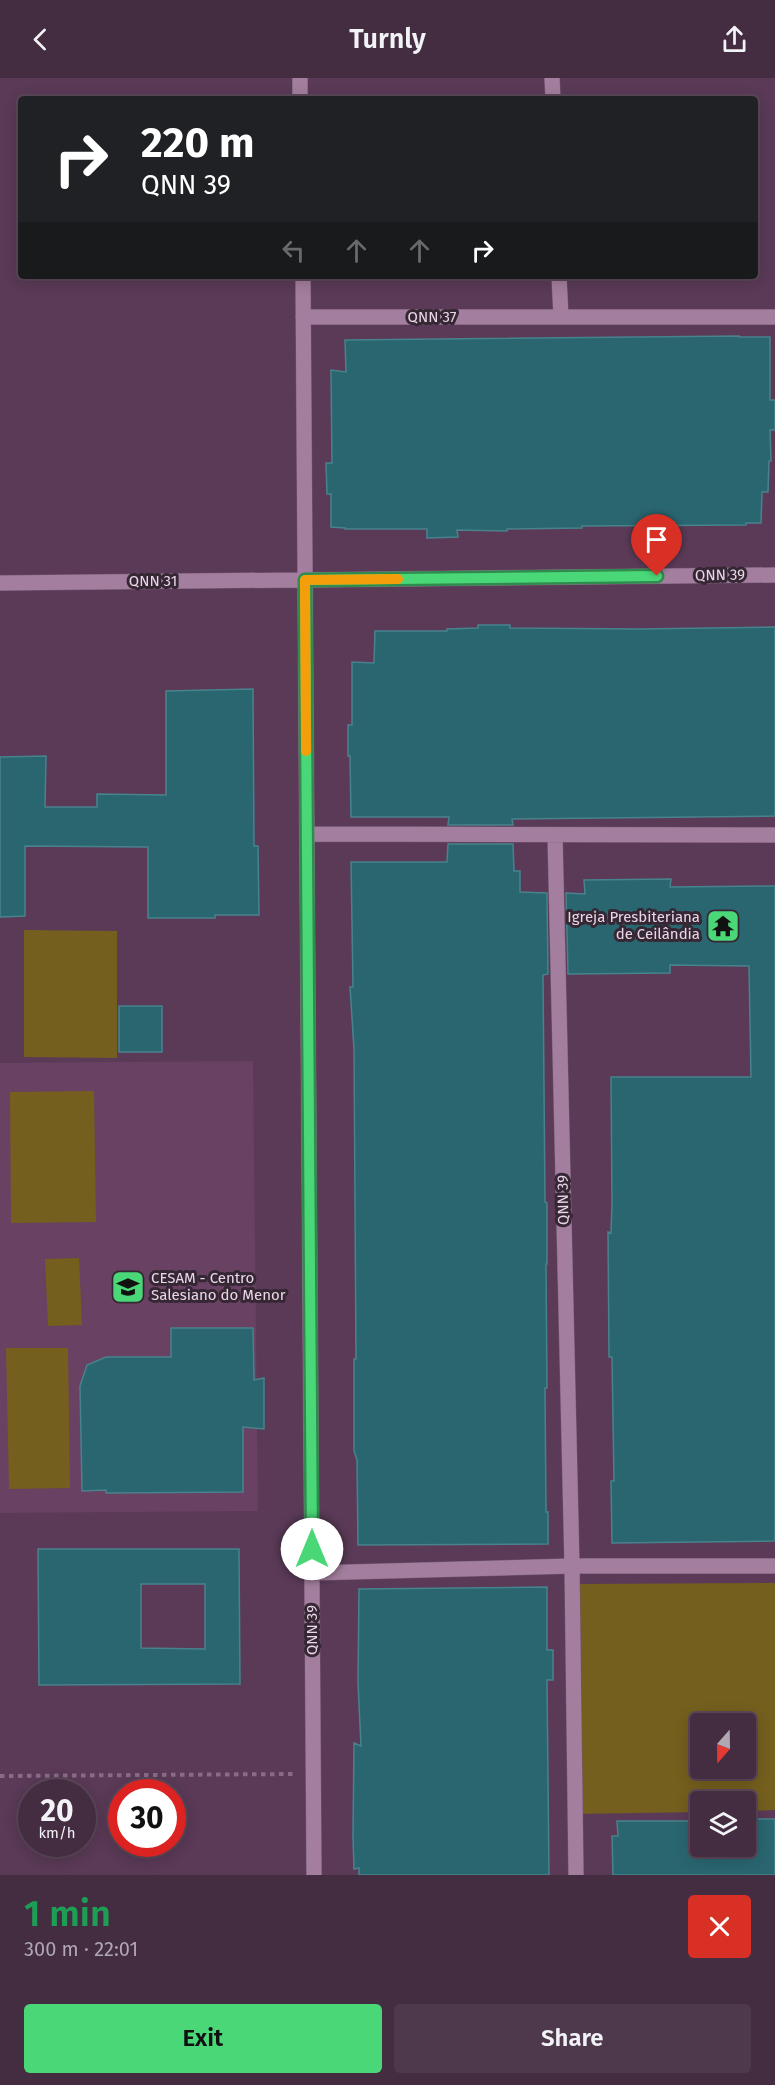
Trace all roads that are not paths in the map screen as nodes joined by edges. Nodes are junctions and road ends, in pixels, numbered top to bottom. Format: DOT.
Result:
graph roads {
  1 [pos="300,78"];
  2 [pos="552,78"];
  3 [pos="300,96"];
  4 [pos="553,96"];
  5 [pos="303,279"];
  6 [pos="559,279"];
  7 [pos="303,317"];
  8 [pos="561,317"];
  9 [pos="775,317"];
  10 [pos="775,575"];
  11 [pos="305,580"];
  12 [pos="0,582"];
  13 [pos="307,834"];
  14 [pos="555,835"];
  15 [pos="775,835"];
  16 [pos="572,1566"];
  17 [pos="775,1566"];
  18 [pos="312,1573"];
  19 [pos="314,1875"];
  20 [pos="576,1875"];
  1 -- 3 [label="street"];
  2 -- 4 [label="street"];
  5 -- 7 [label="street"];
  6 -- 8 [label="street"];
  7 -- 8 [label="street, QNN 37"];
  7 -- 11 [label="street"];
  8 -- 9 [label="street, QNN 37"];
  10 -- 11 [label="street, QNN 39"];
  11 -- 12 [label="street, QNN 31"];
  11 -- 13 [label="street"];
  13 -- 14 [label="street"];
  13 -- 18 [label="street"];
  14 -- 15 [label="street"];
  14 -- 16 [label="street, QNN 39"];
  16 -- 17 [label="street"];
  16 -- 18 [label="street"];
  16 -- 20 [label="street, QNN 39"];
  18 -- 19 [label="street, QNN 39"];
}
